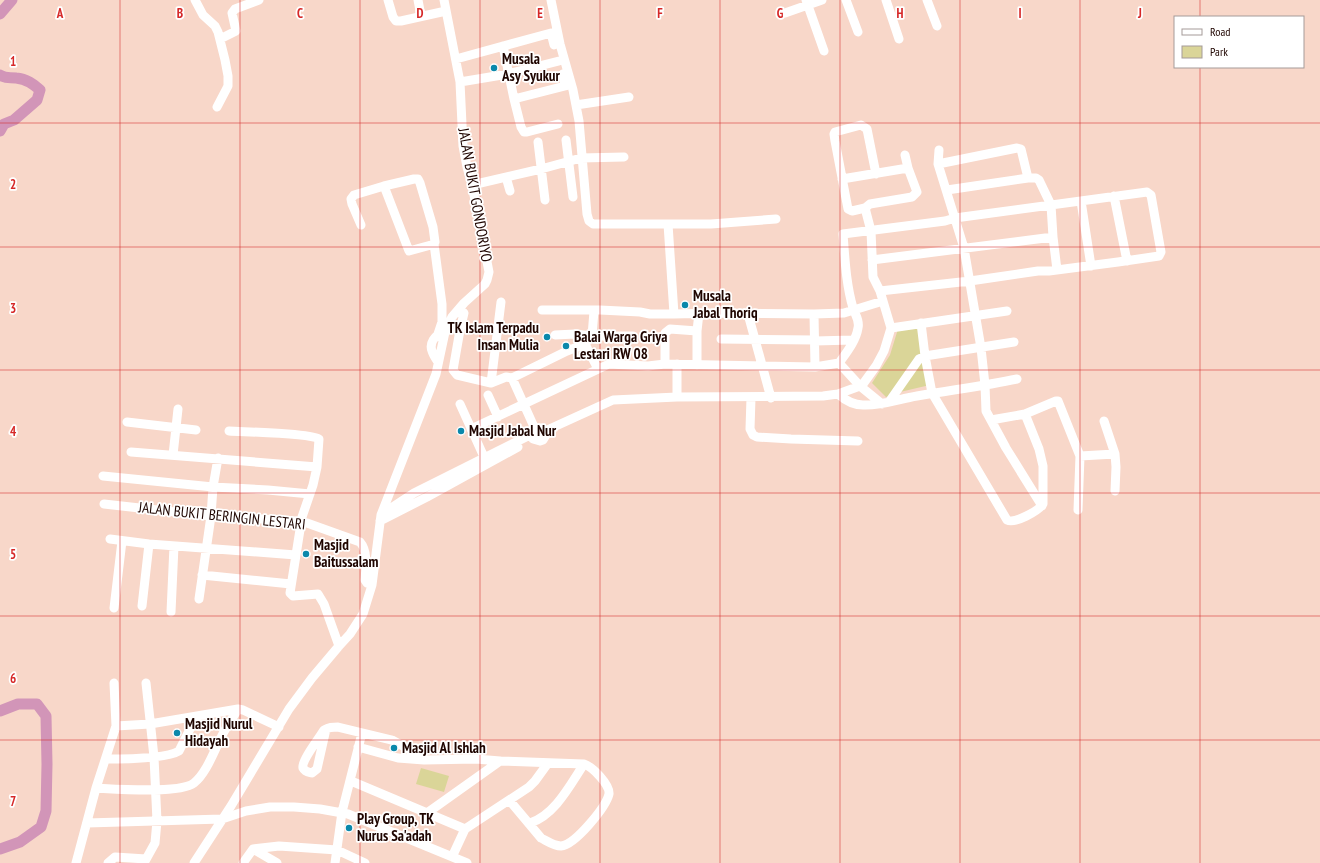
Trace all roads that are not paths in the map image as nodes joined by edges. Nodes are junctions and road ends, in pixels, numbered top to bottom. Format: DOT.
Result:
graph roads {
  1 [pos="195,0"];
  2 [pos="259,0"];
  3 [pos="388,0"];
  4 [pos="418,0"];
  5 [pos="444,0"];
  6 [pos="551,0"];
  7 [pos="822,0"];
  8 [pos="846,0"];
  9 [pos="886,0"];
  10 [pos="927,0"];
  11 [pos="807,2"];
  12 [pos="446,11"];
  13 [pos="785,13"];
  14 [pos="421,16"];
  15 [pos="936,26"];
  16 [pos="858,32"];
  17 [pos="220,39"];
  18 [pos="899,39"];
  19 [pos="503,46"];
  20 [pos="824,51"];
  21 [pos="456,59"];
  22 [pos="559,61"];
  23 [pos="508,74"];
  24 [pos="460,82"];
  25 [pos="629,96"];
  26 [pos="514,99"];
  27 [pos="576,105"];
  28 [pos="217,107"];
  29 [pos="558,124"];
  30 [pos="566,140"];
  31 [pos="538,142"];
  32 [pos="940,150"];
  33 [pos="905,155"];
  34 [pos="624,157"];
  35 [pos="581,158"];
  36 [pos="568,163"];
  37 [pos="938,164"];
  38 [pos="908,168"];
  39 [pos="541,170"];
  40 [pos="876,174"];
  41 [pos="506,176"];
  42 [pos="1028,178"];
  43 [pos="842,179"];
  44 [pos="472,185"];
  45 [pos="384,186"];
  46 [pos="947,190"];
  47 [pos="510,191"];
  48 [pos="1114,196"];
  49 [pos="573,197"];
  50 [pos="545,200"];
  51 [pos="1081,201"];
  52 [pos="1051,205"];
  53 [pos="865,208"];
  54 [pos="955,218"];
  55 [pos="776,219"];
  56 [pos="668,224"];
  57 [pos="361,225"];
  58 [pos="870,231"];
  59 [pos="1053,237"];
  60 [pos="434,244"];
  61 [pos="964,248"];
  62 [pos="872,260"];
  63 [pos="1127,261"];
  64 [pos="1091,266"];
  65 [pos="1057,270"];
  66 [pos="970,282"];
  67 [pos="880,291"];
  68 [pos="884,301"];
  69 [pos="501,302"];
  70 [pos="542,310"];
  71 [pos="594,311"];
  72 [pos="854,311"];
  73 [pos="1007,311"];
  74 [pos="464,313"];
  75 [pos="699,313"];
  76 [pos="674,314"];
  77 [pos="748,314"];
  78 [pos="814,314"];
  79 [pos="976,315"];
  80 [pos="921,323"];
  81 [pos="891,328"];
  82 [pos="697,331"];
  83 [pos="442,333"];
  84 [pos="554,335"];
  85 [pos="592,336"];
  86 [pos="633,336"];
  87 [pos="720,339"];
  88 [pos="756,339"];
  89 [pos="815,340"];
  90 [pos="853,340"];
  91 [pos="1014,342"];
  92 [pos="585,344"];
  93 [pos="981,348"];
  94 [pos="925,356"];
  95 [pos="839,363"];
  96 [pos="665,364"];
  97 [pos="677,364"];
  98 [pos="697,365"];
  99 [pos="762,366"];
  100 [pos="815,367"];
  101 [pos="598,369"];
  102 [pos="512,378"];
  103 [pos="1017,380"];
  104 [pos="491,382"];
  105 [pos="985,385"];
  106 [pos="860,386"];
  107 [pos="932,393"];
  108 [pos="838,394"];
  109 [pos="488,395"];
  110 [pos="677,397"];
  111 [pos="751,398"];
  112 [pos="771,398"];
  113 [pos="885,403"];
  114 [pos="460,404"];
  115 [pos="524,404"];
  116 [pos="178,409"];
  117 [pos="1025,414"];
  118 [pos="498,416"];
  119 [pos="991,420"];
  120 [pos="1104,421"];
  121 [pos="127,422"];
  122 [pos="176,427"];
  123 [pos="471,429"];
  124 [pos="196,430"];
  125 [pos="229,431"];
  126 [pos="534,434"];
  127 [pos="858,441"];
  128 [pos="131,452"];
  129 [pos="1115,454"];
  130 [pos="174,455"];
  131 [pos="1080,456"];
  132 [pos="484,457"];
  133 [pos="218,458"];
  134 [pos="317,467"];
  135 [pos="103,476"];
  136 [pos="213,487"];
  137 [pos="1115,491"];
  138 [pos="310,494"];
  139 [pos="104,504"];
  140 [pos="1042,506"];
  141 [pos="1078,510"];
  142 [pos="211,516"];
  143 [pos="380,518"];
  144 [pos="302,522"];
  145 [pos="110,539"];
  146 [pos="122,541"];
  147 [pos="148,544"];
  148 [pos="174,546"];
  149 [pos="206,548"];
  150 [pos="296,556"];
  151 [pos="202,575"];
  152 [pos="291,584"];
  153 [pos="372,585"];
  154 [pos="199,599"];
  155 [pos="142,606"];
  156 [pos="114,608"];
  157 [pos="171,612"];
  158 [pos="338,646"];
  159 [pos="114,683"];
  160 [pos="146,683"];
  161 [pos="238,709"];
  162 [pos="196,717"];
  163 [pos="150,724"];
  164 [pos="116,726"];
  165 [pos="279,726"];
  166 [pos="326,729"];
  167 [pos="362,733"];
  168 [pos="358,747"];
  169 [pos="154,757"];
  170 [pos="106,759"];
  171 [pos="424,760"];
  172 [pos="500,761"];
  173 [pos="548,763"];
  174 [pos="584,764"];
  175 [pos="351,781"];
  176 [pos="96,788"];
  177 [pos="156,790"];
  178 [pos="509,800"];
  179 [pos="342,812"];
  180 [pos="427,813"];
  181 [pos="222,818"];
  182 [pos="157,821"];
  183 [pos="87,823"];
  184 [pos="530,823"];
  185 [pos="465,829"];
  186 [pos="253,850"];
  187 [pos="337,850"];
  188 [pos="452,857"];
  189 [pos="77,859"];
  190 [pos="145,861"];
  191 [pos="108,863"];
  192 [pos="194,863"];
  193 [pos="244,863"];
  194 [pos="277,863"];
  195 [pos="335,863"];
  196 [pos="365,863"];
  197 [pos="467,863"];
  1 -- 17 [label="street"];
  2 -- 17 [label="street"];
  3 -- 14 [label="street"];
  4 -- 14 [label="street"];
  5 -- 12 [label="street, JALAN BUKIT GONDORIYO"];
  6 -- 27 [label="street"];
  7 -- 11 [label="street"];
  8 -- 16 [label="street"];
  9 -- 18 [label="street"];
  10 -- 15 [label="street"];
  11 -- 13 [label="street"];
  11 -- 20 [label="street"];
  12 -- 14 [label="street"];
  12 -- 21 [label="street, JALAN BUKIT GONDORIYO"];
  17 -- 28 [label="street"];
  19 -- 21 [label="street"];
  19 -- 22 [label="street"];
  19 -- 23 [label="street"];
  21 -- 24 [label="street, JALAN BUKIT GONDORIYO"];
  22 -- 23 [label="street"];
  22 -- 26 [label="street"];
  23 -- 24 [label="street"];
  23 -- 26 [label="street"];
  24 -- 44 [label="street, JALAN BUKIT GONDORIYO"];
  25 -- 27 [label="street"];
  26 -- 29 [label="street"];
  27 -- 35 [label="street"];
  30 -- 36 [label="street"];
  31 -- 39 [label="street"];
  32 -- 37 [label="street"];
  33 -- 38 [label="street"];
  34 -- 35 [label="street"];
  35 -- 36 [label="street"];
  35 -- 56 [label="street"];
  36 -- 39 [label="street"];
  36 -- 49 [label="street"];
  37 -- 42 [label="street"];
  37 -- 46 [label="street"];
  38 -- 40 [label="street"];
  38 -- 53 [label="street"];
  39 -- 41 [label="street"];
  39 -- 50 [label="street"];
  40 -- 43 [label="street"];
  40 -- 43 [label="street"];
  41 -- 44 [label="street"];
  41 -- 47 [label="street"];
  42 -- 46 [label="street"];
  42 -- 52 [label="street"];
  43 -- 53 [label="street"];
  44 -- 83 [label="street, JALAN BUKIT GONDORIYO"];
  45 -- 57 [label="street"];
  45 -- 60 [label="street"];
  45 -- 60 [label="street"];
  46 -- 54 [label="street"];
  48 -- 51 [label="street"];
  48 -- 63 [label="street"];
  48 -- 63 [label="street"];
  51 -- 52 [label="street"];
  51 -- 64 [label="street"];
  52 -- 54 [label="street"];
  52 -- 59 [label="street"];
  53 -- 58 [label="street"];
  54 -- 58 [label="street"];
  54 -- 61 [label="street"];
  55 -- 56 [label="street"];
  56 -- 76 [label="street"];
  58 -- 62 [label="street"];
  58 -- 72 [label="street"];
  59 -- 61 [label="street"];
  59 -- 65 [label="street"];
  60 -- 83 [label="street"];
  61 -- 62 [label="street"];
  61 -- 66 [label="street"];
  62 -- 67 [label="street"];
  63 -- 64 [label="street"];
  64 -- 65 [label="street"];
  65 -- 66 [label="street"];
  66 -- 67 [label="street"];
  66 -- 79 [label="street"];
  67 -- 68 [label="street"];
  68 -- 72 [label="street"];
  68 -- 81 [label="street"];
  69 -- 104 [label="street"];
  70 -- 71 [label="street"];
  71 -- 76 [label="street"];
  71 -- 85 [label="street"];
  72 -- 78 [label="street"];
  72 -- 90 [label="street"];
  73 -- 79 [label="street"];
  74 -- 104 [label="street"];
  75 -- 76 [label="street"];
  75 -- 77 [label="street"];
  75 -- 82 [label="street"];
  77 -- 78 [label="street"];
  77 -- 88 [label="street"];
  78 -- 89 [label="street"];
  79 -- 80 [label="street"];
  79 -- 93 [label="street"];
  80 -- 81 [label="street"];
  80 -- 94 [label="street"];
  81 -- 106 [label="street"];
  82 -- 96 [label="street"];
  82 -- 98 [label="street"];
  83 -- 143 [label="street, JALAN BUKIT GONDORIYO"];
  84 -- 85 [label="street"];
  85 -- 86 [label="street"];
  85 -- 92 [label="street"];
  87 -- 88 [label="street"];
  88 -- 89 [label="street"];
  88 -- 99 [label="street"];
  89 -- 90 [label="street"];
  89 -- 100 [label="street"];
  90 -- 95 [label="street"];
  91 -- 93 [label="street"];
  92 -- 101 [label="street"];
  92 -- 102 [label="street"];
  93 -- 94 [label="street"];
  93 -- 105 [label="street"];
  94 -- 107 [label="street"];
  94 -- 113 [label="street"];
  95 -- 100 [label="street"];
  95 -- 106 [label="street"];
  96 -- 97 [label="street"];
  96 -- 101 [label="street"];
  97 -- 98 [label="street"];
  97 -- 110 [label="street"];
  98 -- 99 [label="street"];
  99 -- 100 [label="street"];
  99 -- 112 [label="street"];
  101 -- 115 [label="street"];
  102 -- 104 [label="street"];
  102 -- 115 [label="street"];
  103 -- 105 [label="street"];
  105 -- 107 [label="street"];
  105 -- 119 [label="street"];
  106 -- 108 [label="street"];
  106 -- 113 [label="street"];
  107 -- 113 [label="street"];
  107 -- 140 [label="street"];
  108 -- 112 [label="street"];
  108 -- 113 [label="street"];
  109 -- 118 [label="street"];
  110 -- 111 [label="street"];
  110 -- 126 [label="street"];
  111 -- 112 [label="street"];
  111 -- 127 [label="street"];
  114 -- 123 [label="street"];
  115 -- 118 [label="street"];
  115 -- 126 [label="street"];
  116 -- 122 [label="street"];
  117 -- 119 [label="street"];
  117 -- 131 [label="street"];
  117 -- 140 [label="street"];
  118 -- 123 [label="street"];
  119 -- 140 [label="street"];
  120 -- 129 [label="street"];
  121 -- 122 [label="street"];
  122 -- 124 [label="street"];
  122 -- 130 [label="street"];
  123 -- 132 [label="street"];
  125 -- 134 [label="street"];
  126 -- 132 [label="street"];
  126 -- 143 [label="street"];
  128 -- 130 [label="street"];
  129 -- 131 [label="street"];
  129 -- 137 [label="street"];
  130 -- 133 [label="street"];
  131 -- 141 [label="street"];
  132 -- 143 [label="street"];
  133 -- 134 [label="street"];
  133 -- 136 [label="street"];
  134 -- 138 [label="street"];
  135 -- 136 [label="street"];
  136 -- 138 [label="street"];
  136 -- 142 [label="street"];
  138 -- 144 [label="street"];
  139 -- 142 [label="street, JALAN BUKIT BERINGIN LESTARI"];
  142 -- 144 [label="street, JALAN BUKIT BERINGIN LESTARI"];
  142 -- 149 [label="street"];
  143 -- 153 [label="street, JALAN BUKIT GONDORIYO"];
  144 -- 150 [label="street"];
  144 -- 153 [label="street, JALAN BUKIT BERINGIN LESTARI"];
  145 -- 146 [label="street"];
  146 -- 147 [label="street"];
  146 -- 156 [label="street"];
  147 -- 148 [label="street"];
  147 -- 155 [label="street"];
  148 -- 149 [label="street"];
  148 -- 157 [label="street"];
  149 -- 150 [label="street"];
  149 -- 151 [label="street"];
  150 -- 152 [label="street"];
  151 -- 152 [label="street"];
  151 -- 154 [label="street"];
  152 -- 158 [label="street"];
  153 -- 158 [label="street, JALAN BUKIT GONDORIYO"];
  158 -- 165 [label="street, JALAN BUKIT GONDORIYO"];
  159 -- 164 [label="street"];
  160 -- 163 [label="street"];
  161 -- 162 [label="street"];
  161 -- 165 [label="street"];
  161 -- 177 [label="street"];
  162 -- 163 [label="street"];
  162 -- 169 [label="street"];
  163 -- 164 [label="street"];
  163 -- 169 [label="street"];
  164 -- 170 [label="street"];
  165 -- 181 [label="street, JALAN BUKIT GONDORIYO"];
  166 -- 166 [label="street"];
  166 -- 167 [label="street"];
  167 -- 168 [label="street"];
  167 -- 171 [label="street"];
  168 -- 171 [label="street"];
  168 -- 175 [label="street"];
  169 -- 170 [label="street"];
  169 -- 177 [label="street"];
  170 -- 176 [label="street"];
  171 -- 172 [label="street"];
  172 -- 173 [label="street"];
  172 -- 180 [label="street"];
  173 -- 174 [label="street"];
  173 -- 178 [label="street"];
  174 -- 184 [label="street"];
  174 -- 184 [label="street"];
  175 -- 179 [label="street"];
  175 -- 180 [label="street"];
  176 -- 177 [label="street"];
  176 -- 183 [label="street"];
  177 -- 182 [label="street"];
  178 -- 184 [label="street"];
  178 -- 185 [label="street"];
  179 -- 181 [label="street"];
  179 -- 187 [label="street"];
  179 -- 188 [label="street"];
  180 -- 185 [label="street"];
  181 -- 182 [label="street"];
  181 -- 192 [label="street, JALAN BUKIT GONDORIYO"];
  182 -- 183 [label="street"];
  182 -- 190 [label="street"];
  183 -- 189 [label="street"];
  185 -- 188 [label="street"];
  186 -- 187 [label="street"];
  186 -- 193 [label="street"];
  186 -- 194 [label="street"];
  187 -- 195 [label="street"];
  187 -- 196 [label="street"];
  188 -- 197 [label="street"];
  190 -- 191 [label="street"];
}
